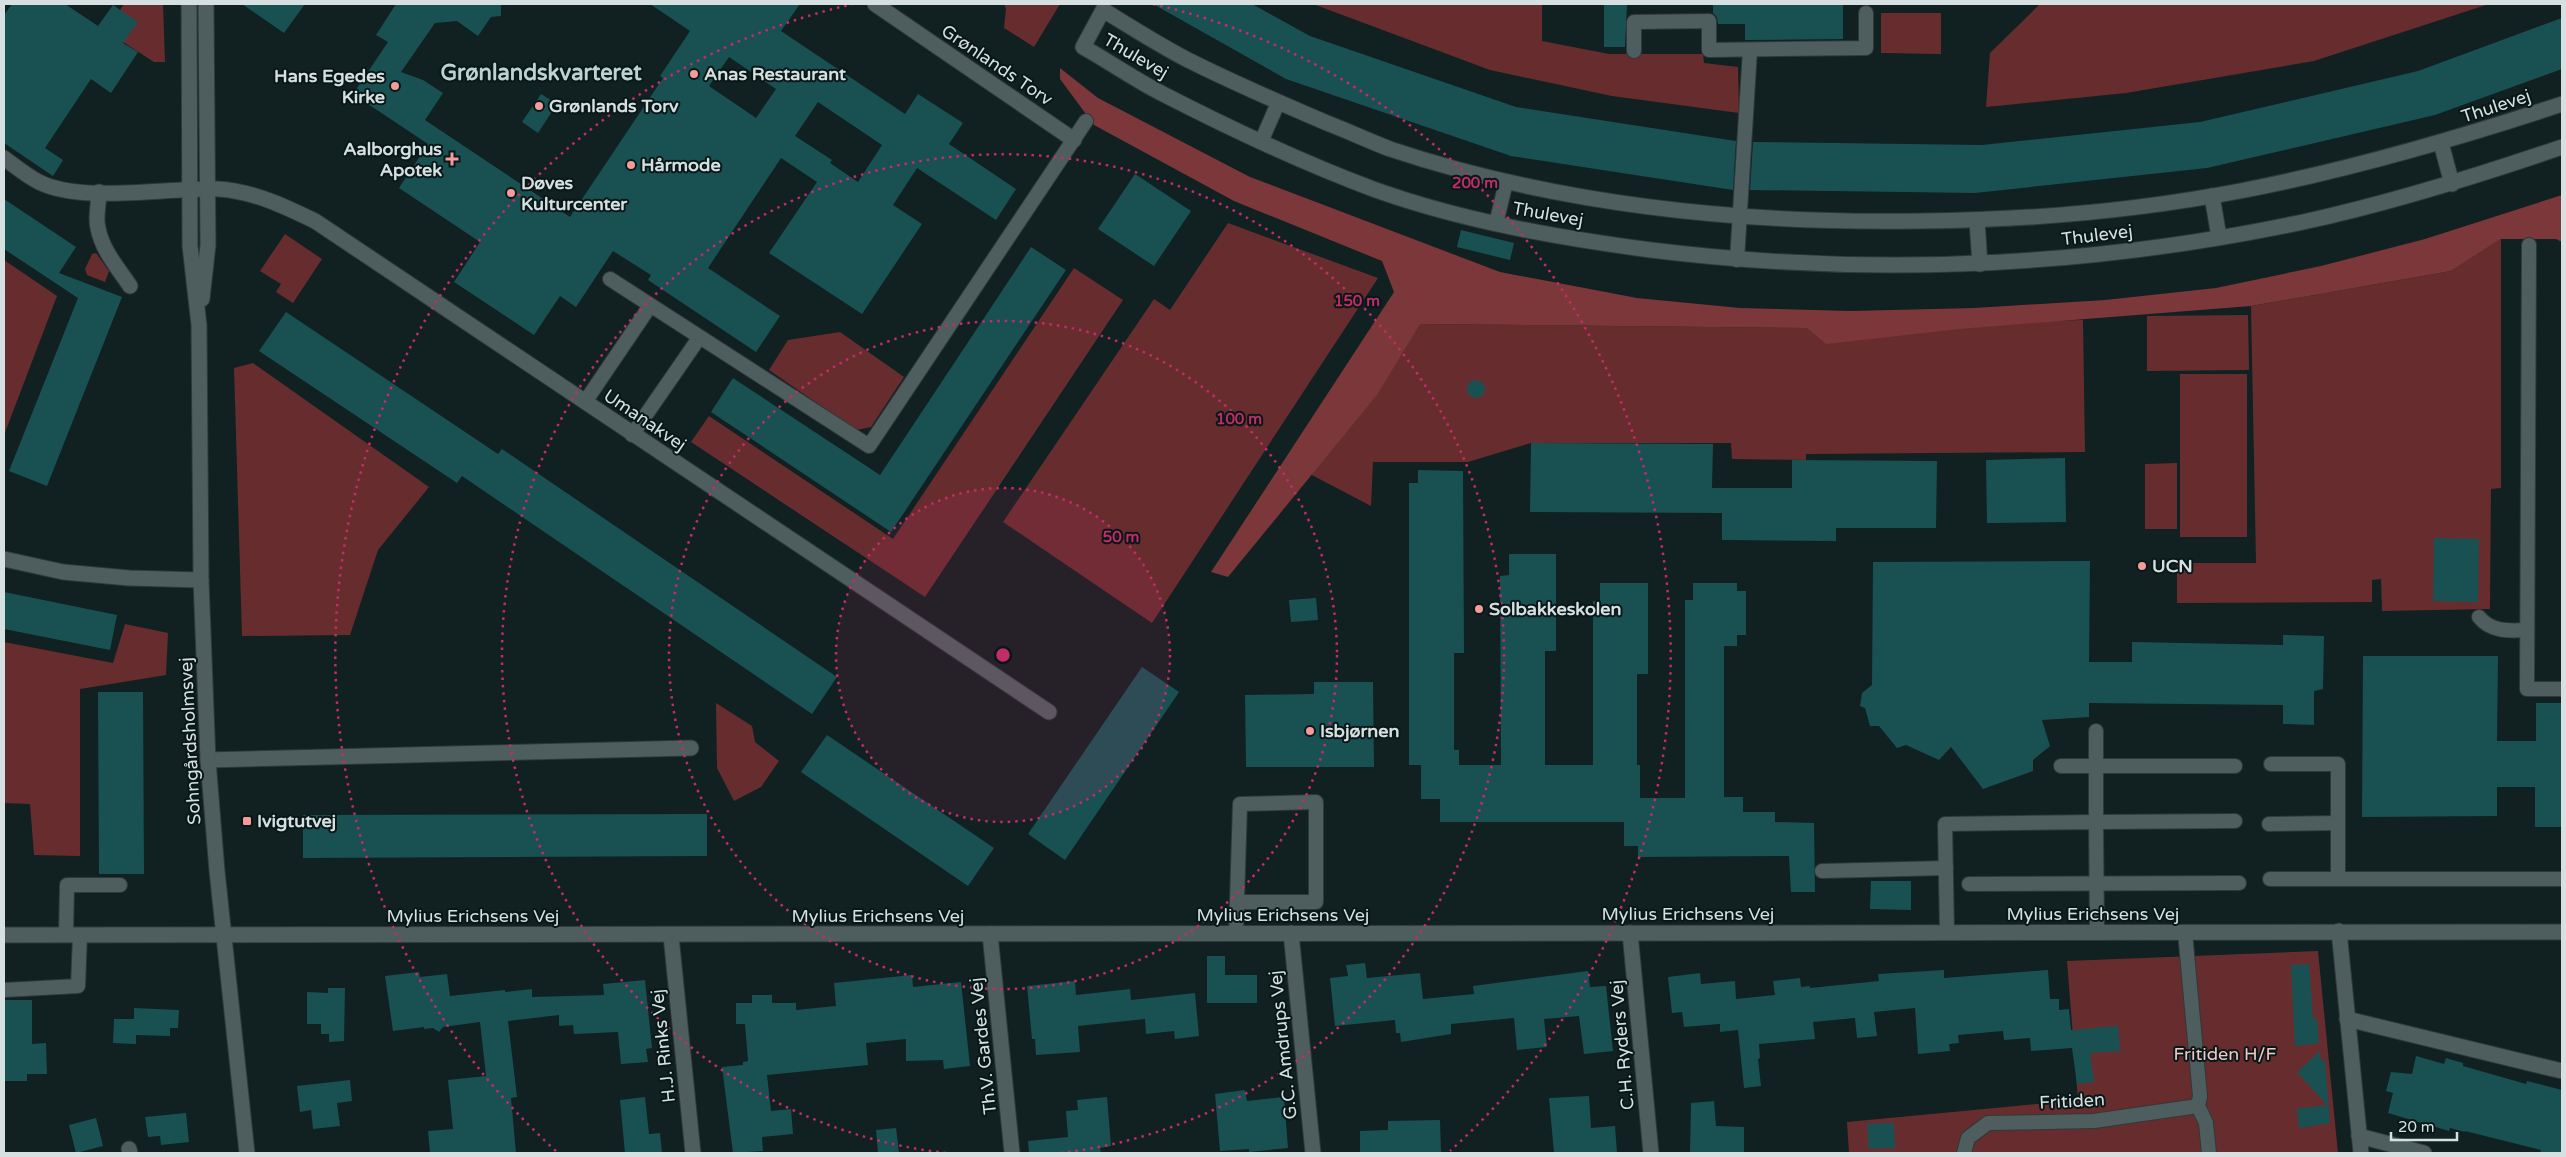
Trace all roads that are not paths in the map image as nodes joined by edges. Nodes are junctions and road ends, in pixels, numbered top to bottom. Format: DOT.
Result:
graph roads {
  1 [pos="189,4"];
  2 [pos="206,4"];
  3 [pos="875,4"];
  4 [pos="1866,13"];
  5 [pos="1634,50"];
  6 [pos="1750,50"];
  7 [pos="1278,103"];
  8 [pos="2562,104"];
  9 [pos="1086,121"];
  10 [pos="1074,140"];
  11 [pos="1261,142"];
  12 [pos="2441,143"];
  13 [pos="2562,147"];
  14 [pos="4,158"];
  15 [pos="1506,182"];
  16 [pos="2452,184"];
  17 [pos="208,190"];
  18 [pos="191,191"];
  19 [pos="99,192"];
  20 [pos="2212,196"];
  21 [pos="1741,216"];
  22 [pos="1977,221"];
  23 [pos="1496,224"];
  24 [pos="2219,236"];
  25 [pos="2529,245"];
  26 [pos="1737,260"];
  27 [pos="1980,264"];
  28 [pos="610,279"];
  29 [pos="130,286"];
  30 [pos="650,306"];
  31 [pos="199,325"];
  32 [pos="699,338"];
  33 [pos="585,402"];
  34 [pos="632,434"];
  35 [pos="4,559"];
  36 [pos="201,580"];
  37 [pos="2479,617"];
  38 [pos="2527,630"];
  39 [pos="2562,689"];
  40 [pos="1049,712"];
  41 [pos="2096,731"];
  42 [pos="691,748"];
  43 [pos="208,760"];
  44 [pos="2271,764"];
  45 [pos="2061,766"];
  46 [pos="2096,766"];
  47 [pos="2235,766"];
  48 [pos="2236,821"];
  49 [pos="2096,822"];
  50 [pos="2269,824"];
  51 [pos="2338,824"];
  52 [pos="1946,868"];
  53 [pos="1822,871"];
  54 [pos="2270,879"];
  55 [pos="2338,879"];
  56 [pos="2562,879"];
  57 [pos="2239,883"];
  58 [pos="1969,884"];
  59 [pos="2097,884"];
  60 [pos="120,885"];
  61 [pos="1237,902"];
  62 [pos="2339,931"];
  63 [pos="2185,932"];
  64 [pos="2562,932"];
  65 [pos="1236,933"];
  66 [pos="1291,933"];
  67 [pos="1630,933"];
  68 [pos="1947,933"];
  69 [pos="2097,933"];
  70 [pos="990,934"];
  71 [pos="4,935"];
  72 [pos="73,935"];
  73 [pos="224,935"];
  74 [pos="671,936"];
  75 [pos="4,990"];
  76 [pos="2347,1019"];
  77 [pos="2562,1071"];
  78 [pos="2198,1106"];
  79 [pos="2359,1136"];
  80 [pos="247,1153"];
  81 [pos="693,1153"];
  82 [pos="1012,1153"];
  83 [pos="1313,1153"];
  84 [pos="1651,1153"];
  85 [pos="1964,1153"];
  86 [pos="2209,1153"];
  87 [pos="2361,1153"];
  88 [pos="2424,1153"];
  1 -- 18 [label="street, Sohngårdsholmsvej"];
  2 -- 17 [label="street, Sohngårdsholmsvej"];
  3 -- 10 [label="street, Grønlands Torv"];
  4 -- 6 [label="lane"];
  5 -- 6 [label="lane"];
  6 -- 21 [label="lane"];
  7 -- 11 [label="lane"];
  7 -- 11 [label="street, Thulevej"];
  7 -- 15 [label="street, Thulevej"];
  8 -- 12 [label="street, Thulevej"];
  9 -- 10 [label="lane"];
  10 -- 32 [label="lane"];
  11 -- 23 [label="street, Thulevej"];
  12 -- 16 [label="street"];
  12 -- 20 [label="street, Thulevej"];
  13 -- 16 [label="street, Thulevej"];
  14 -- 19 [label="street"];
  15 -- 21 [label="street, Thulevej"];
  15 -- 23 [label="lane"];
  16 -- 24 [label="street, Thulevej"];
  17 -- 18 [label="street"];
  17 -- 31 [label="street, Sohngårdsholmsvej"];
  17 -- 33 [label="street, Umanakvej"];
  18 -- 19 [label="street"];
  18 -- 31 [label="street, Sohngårdsholmsvej"];
  19 -- 29 [label="street"];
  20 -- 22 [label="street, Thulevej"];
  20 -- 24 [label="street"];
  21 -- 22 [label="street, Thulevej"];
  21 -- 26 [label="lane"];
  22 -- 27 [label="street"];
  23 -- 26 [label="street, Thulevej"];
  24 -- 27 [label="street, Thulevej"];
  25 -- 38 [label="lane"];
  26 -- 27 [label="street, Thulevej"];
  28 -- 30 [label="lane"];
  30 -- 32 [label="lane"];
  30 -- 33 [label="lane"];
  31 -- 36 [label="street, Sohngårdsholmsvej"];
  32 -- 34 [label="lane"];
  33 -- 34 [label="street, Umanakvej"];
  34 -- 40 [label="street, Umanakvej"];
  35 -- 36 [label="street"];
  36 -- 43 [label="street, Sohngårdsholmsvej"];
  37 -- 38 [label="lane"];
  38 -- 39 [label="lane"];
  41 -- 46 [label="lane"];
  42 -- 43 [label="street"];
  43 -- 73 [label="street, Sohngårdsholmsvej"];
  44 -- 51 [label="lane"];
  45 -- 46 [label="lane"];
  46 -- 47 [label="lane"];
  46 -- 49 [label="lane"];
  48 -- 49 [label="lane"];
  49 -- 52 [label="lane"];
  49 -- 59 [label="lane"];
  50 -- 51 [label="lane"];
  51 -- 55 [label="lane"];
  52 -- 53 [label="lane"];
  52 -- 68 [label="lane"];
  54 -- 55 [label="lane"];
  55 -- 56 [label="lane"];
  57 -- 59 [label="lane"];
  58 -- 59 [label="lane"];
  59 -- 69 [label="lane"];
  60 -- 72 [label="lane"];
  61 -- 61 [label="lane"];
  61 -- 65 [label="lane"];
  62 -- 63 [label="street, Mylius Erichsens Vej"];
  62 -- 64 [label="street, Mylius Erichsens Vej"];
  62 -- 76 [label="street"];
  63 -- 69 [label="street, Mylius Erichsens Vej"];
  63 -- 78 [label="lane"];
  65 -- 66 [label="street, Mylius Erichsens Vej"];
  65 -- 70 [label="street, Mylius Erichsens Vej"];
  66 -- 67 [label="street, Mylius Erichsens Vej"];
  66 -- 83 [label="street, G.C. Amdrups Vej"];
  67 -- 68 [label="street, Mylius Erichsens Vej"];
  67 -- 84 [label="street, C.H. Ryders Vej"];
  68 -- 69 [label="street, Mylius Erichsens Vej"];
  70 -- 74 [label="street, Mylius Erichsens Vej"];
  70 -- 82 [label="street, Th.V. Gardes Vej"];
  71 -- 72 [label="street, Mylius Erichsens Vej"];
  72 -- 73 [label="street, Mylius Erichsens Vej"];
  72 -- 75 [label="lane"];
  73 -- 74 [label="street, Mylius Erichsens Vej"];
  73 -- 80 [label="street, Sohngårdsholmsvej"];
  74 -- 81 [label="street, H.J. Rinks Vej"];
  76 -- 77 [label="street"];
  76 -- 79 [label="street"];
  78 -- 85 [label="lane, Fritiden"];
  78 -- 86 [label="lane"];
  79 -- 87 [label="street"];
  79 -- 88 [label="street"];
}
